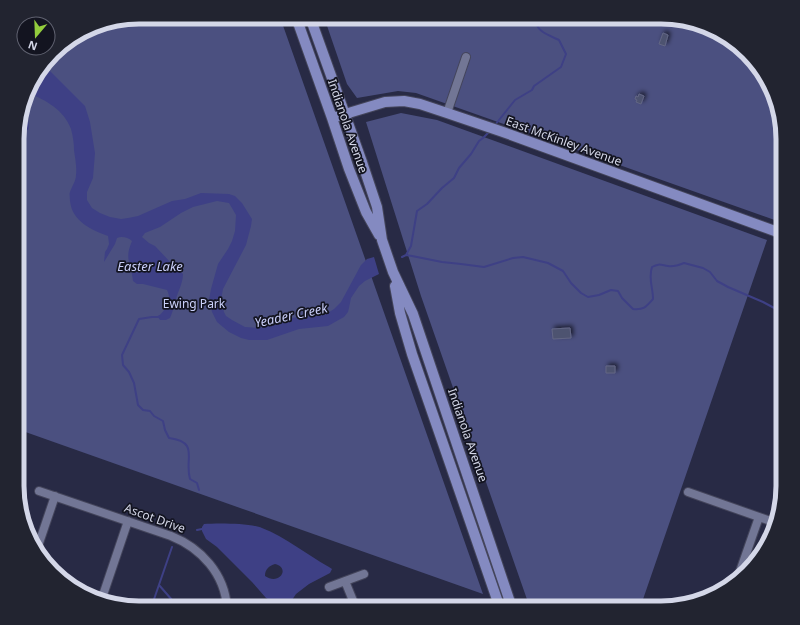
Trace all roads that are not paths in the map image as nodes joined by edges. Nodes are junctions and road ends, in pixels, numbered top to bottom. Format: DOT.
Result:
graph roads {
  1 [pos="298,24"];
  2 [pos="313,24"];
  3 [pos="466,57"];
  4 [pos="345,113"];
  5 [pos="448,113"];
  6 [pos="332,118"];
  7 [pos="776,231"];
  8 [pos="382,240"];
  9 [pos="393,272"];
  10 [pos="39,491"];
  11 [pos="688,492"];
  12 [pos="55,496"];
  13 [pos="759,517"];
  14 [pos="128,521"];
  15 [pos="771,521"];
  16 [pos="39,543"];
  17 [pos="741,568"];
  18 [pos="364,574"];
  19 [pos="346,581"];
  20 [pos="329,587"];
  21 [pos="103,595"];
  22 [pos="226,601"];
  23 [pos="353,601"];
  24 [pos="498,601"];
  25 [pos="510,601"];
  1 -- 6 [label="main road, Indianola Avenue"];
  2 -- 4 [label="main road, Indianola Avenue"];
  3 -- 5 [label="street"];
  4 -- 5 [label="main road, East McKinley Avenue"];
  4 -- 6 [label="main road, East McKinley Avenue"];
  4 -- 8 [label="main road, Indianola Avenue"];
  5 -- 7 [label="main road, East McKinley Avenue"];
  6 -- 8 [label="main road, Indianola Avenue"];
  8 -- 9 [label="main road, Indianola Avenue"];
  9 -- 24 [label="main road, Indianola Avenue"];
  9 -- 25 [label="main road, Indianola Avenue"];
  10 -- 12 [label="street, Ascot Drive"];
  11 -- 13 [label="street"];
  12 -- 14 [label="street, Ascot Drive"];
  12 -- 16 [label="street"];
  13 -- 15 [label="street"];
  13 -- 17 [label="street"];
  14 -- 21 [label="street"];
  14 -- 22 [label="street, Ascot Drive"];
  18 -- 19 [label="street"];
  19 -- 20 [label="street"];
  19 -- 23 [label="street"];
}
